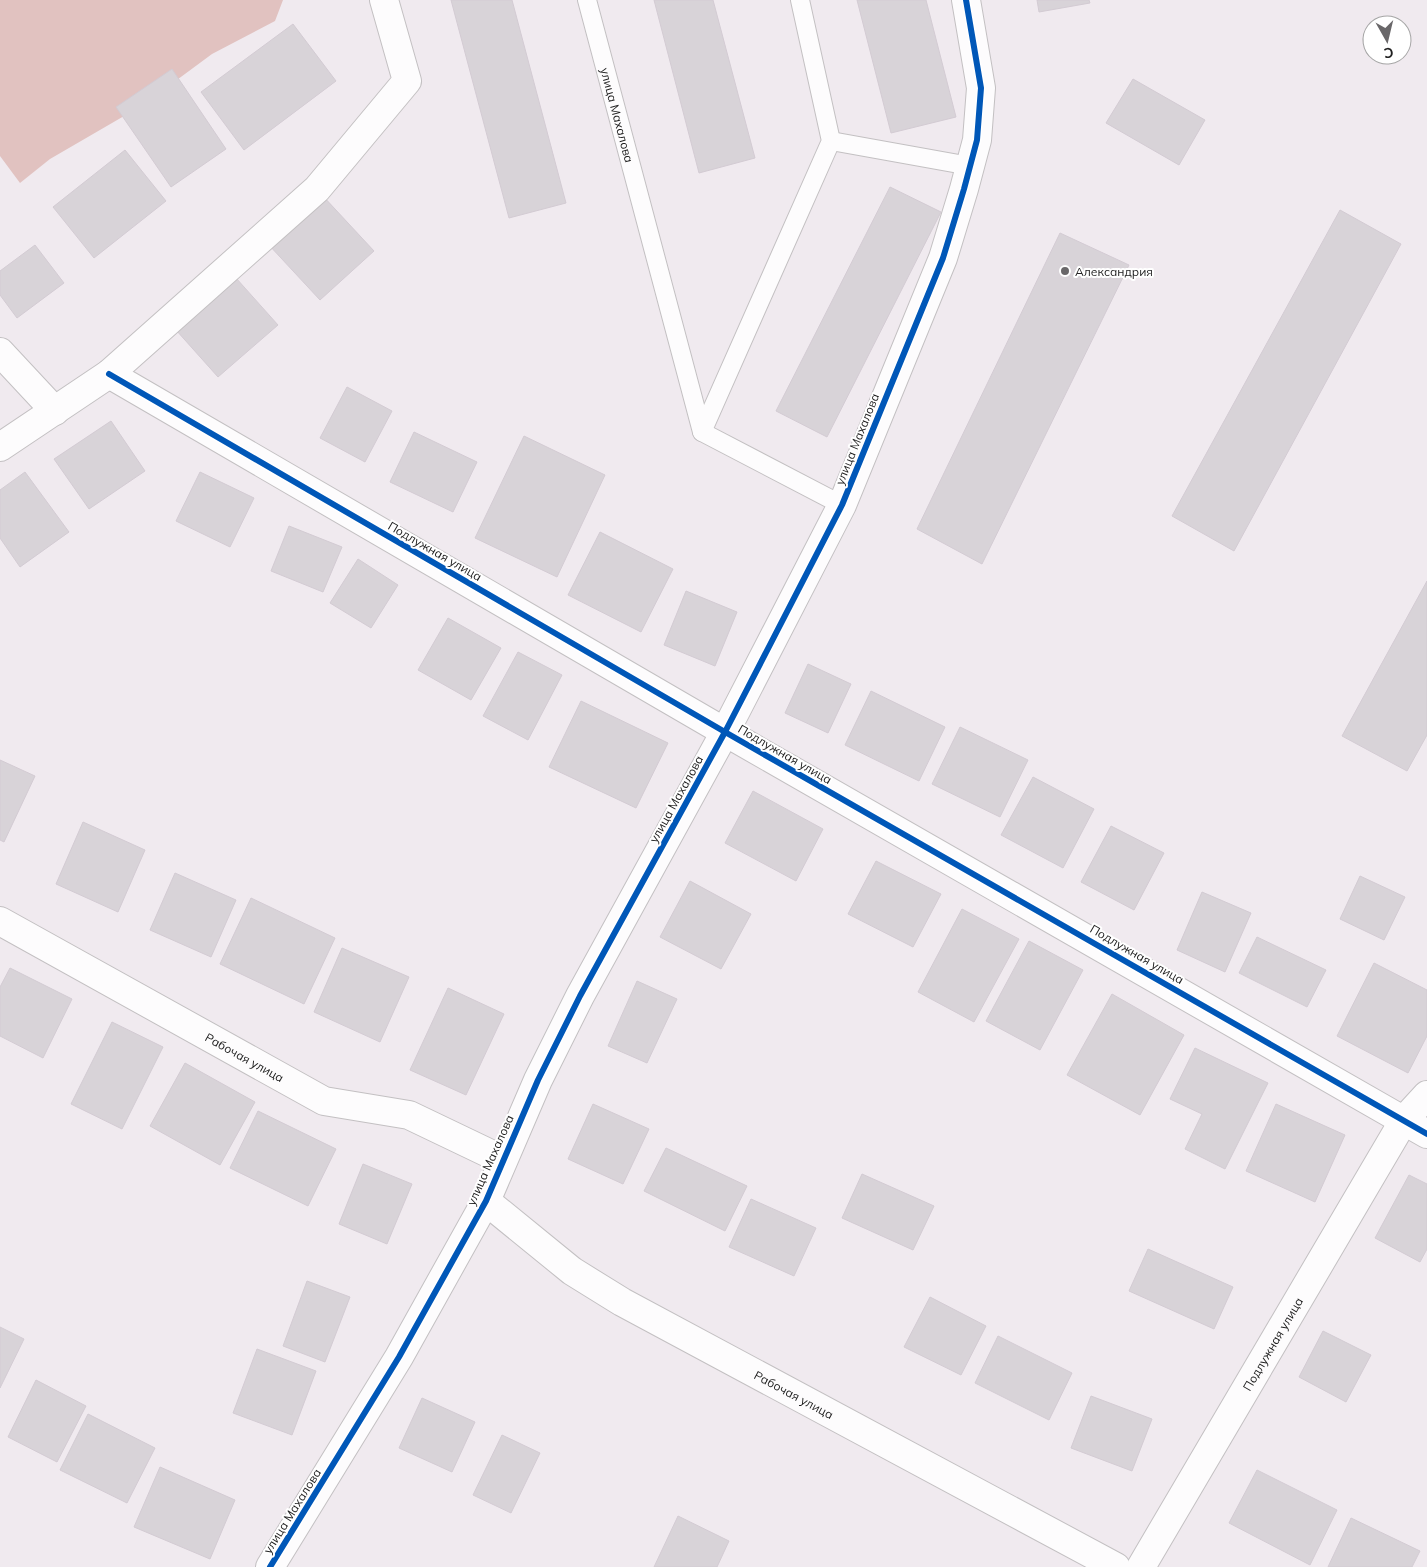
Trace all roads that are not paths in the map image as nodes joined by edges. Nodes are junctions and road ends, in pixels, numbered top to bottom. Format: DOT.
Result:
graph roads {
  1 [pos="384,0"];
  2 [pos="587,0"];
  3 [pos="800,0"];
  4 [pos="966,0"];
  5 [pos="831,141"];
  6 [pos="970,166"];
  7 [pos="0,352"];
  8 [pos="109,374"];
  9 [pos="55,411"];
  10 [pos="702,432"];
  11 [pos="0,447"];
  12 [pos="842,505"];
  13 [pos="725,732"];
  14 [pos="0,921"];
  15 [pos="1427,1095"];
  16 [pos="1416,1127"];
  17 [pos="503,1160"];
  18 [pos="486,1201"];
  19 [pos="270,1567"];
  20 [pos="1116,1567"];
  21 [pos="1141,1567"];
  1 -- 8 [label="street"];
  2 -- 10 [label="lane, улица Махалова"];
  3 -- 5 [label="lane"];
  4 -- 6 [label="street, улица Махалова"];
  5 -- 6 [label="lane"];
  5 -- 10 [label="lane"];
  6 -- 12 [label="street, улица Махалова"];
  7 -- 9 [label="street"];
  8 -- 9 [label="street"];
  8 -- 13 [label="street, Подлужная улица"];
  9 -- 11 [label="street"];
  10 -- 12 [label="lane, улица Махалова"];
  12 -- 13 [label="street, улица Махалова"];
  13 -- 16 [label="street, Подлужная улица"];
  13 -- 17 [label="street, улица Махалова"];
  14 -- 17 [label="street, Рабочая улица"];
  15 -- 16 [label="street, Подлужная улица"];
  16 -- 21 [label="street, Подлужная улица"];
  17 -- 18 [label="street, улица Махалова"];
  18 -- 19 [label="street, улица Махалова"];
  18 -- 20 [label="street, Рабочая улица"];
}
